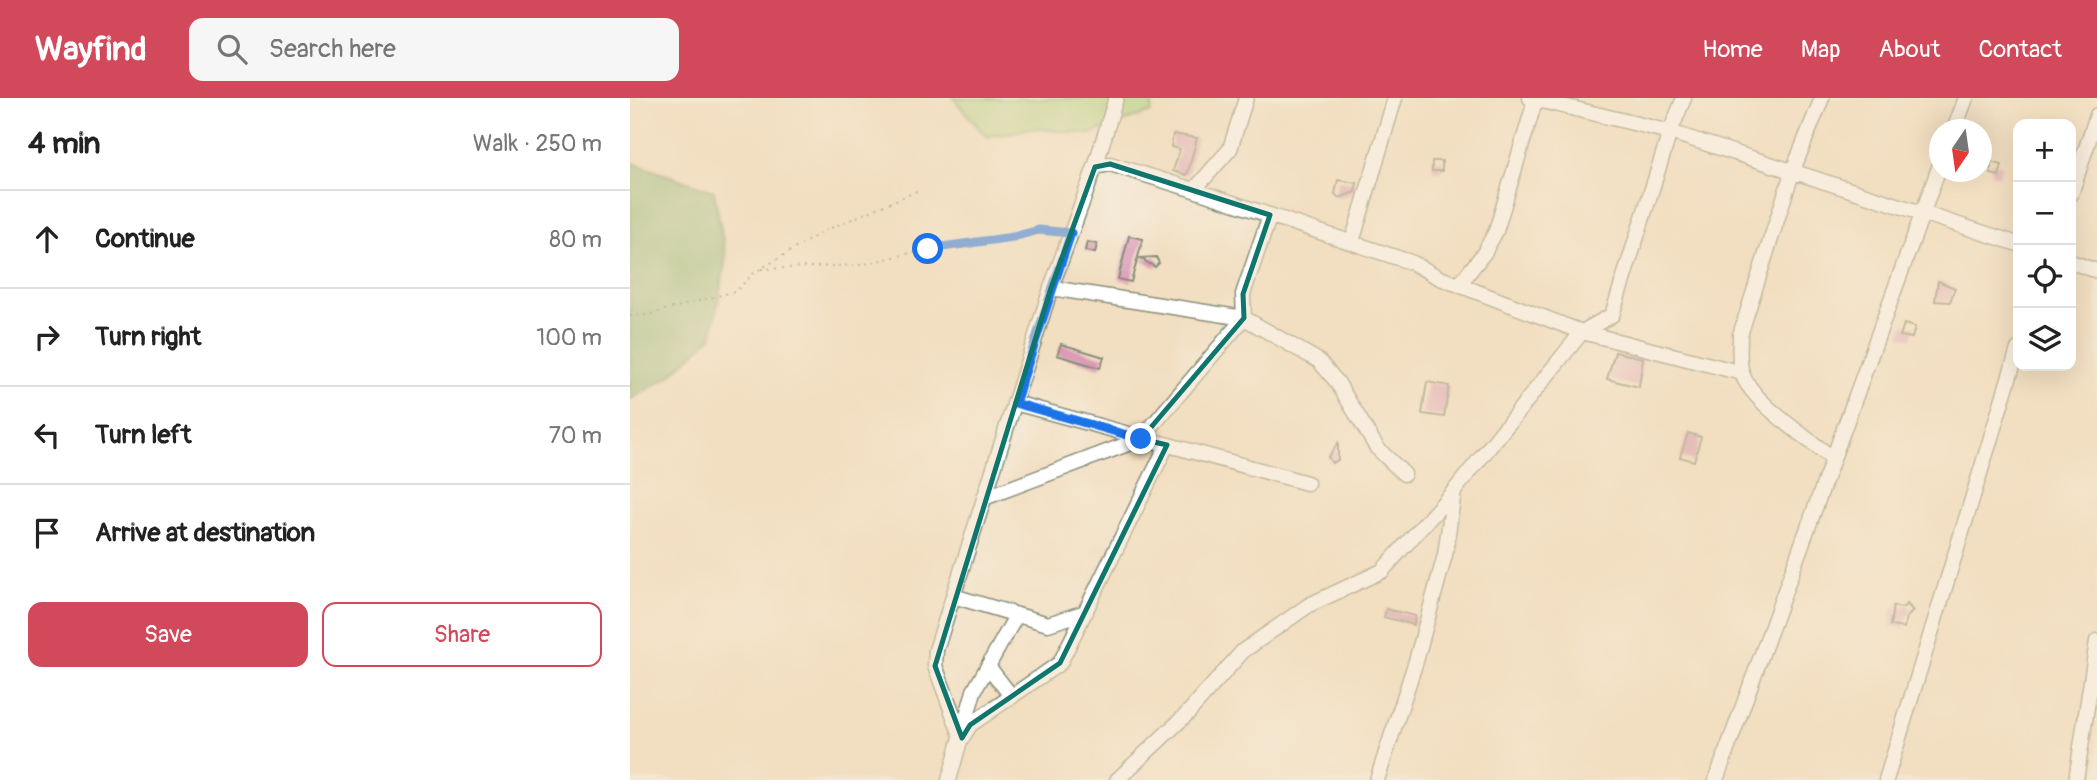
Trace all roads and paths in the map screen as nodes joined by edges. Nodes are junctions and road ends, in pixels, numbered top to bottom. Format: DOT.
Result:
graph roads {
  1 [pos="1116,98"];
  2 [pos="1246,98"];
  3 [pos="1395,98"];
  4 [pos="1684,98"];
  5 [pos="1822,98"];
  6 [pos="1966,98"];
  7 [pos="1534,99"];
  8 [pos="2097,115"];
  9 [pos="1958,119"];
  10 [pos="1670,132"];
  11 [pos="1096,167"];
  12 [pos="1793,170"];
  13 [pos="1932,182"];
  14 [pos="2075,182"];
  15 [pos="1194,190"];
  16 [pos="917,191"];
  17 [pos="1920,212"];
  18 [pos="1270,215"];
  19 [pos="1071,233"];
  20 [pos="1352,242"];
  21 [pos="2013,242"];
  22 [pos="2076,264"];
  23 [pos="760,269"];
  24 [pos="2097,271"];
  25 [pos="1459,285"];
  26 [pos="1051,288"];
  27 [pos="630,316"];
  28 [pos="1244,318"];
  29 [pos="1582,332"];
  30 [pos="2013,365"];
  31 [pos="1742,373"];
  32 [pos="1015,403"];
  33 [pos="1141,439"];
  34 [pos="1167,445"];
  35 [pos="1832,458"];
  36 [pos="1404,474"];
  37 [pos="1307,483"];
  38 [pos="1454,491"];
  39 [pos="984,498"];
  40 [pos="953,596"];
  41 [pos="1086,612"];
  42 [pos="1016,616"];
  43 [pos="2097,641"];
  44 [pos="988,666"];
  45 [pos="1012,697"];
  46 [pos="962,738"];
  47 [pos="949,780"];
  48 [pos="1117,780"];
  49 [pos="1377,780"];
  50 [pos="1716,780"];
  51 [pos="1886,780"];
  52 [pos="2076,780"];
  1 -- 11 [label="street"];
  2 -- 15 [label="street"];
  3 -- 20 [label="street"];
  4 -- 10 [label="street"];
  5 -- 12 [label="street"];
  6 -- 9 [label="street"];
  7 -- 10 [label="street"];
  7 -- 25 [label="street"];
  8 -- 14 [label="street"];
  10 -- 12 [label="street"];
  10 -- 29 [label="street"];
  11 -- 15 [label="street"];
  11 -- 19 [label="street"];
  12 -- 17 [label="street"];
  12 -- 31 [label="street"];
  13 -- 17 [label="street"];
  15 -- 18 [label="street"];
  16 -- 23 [label="path"];
  17 -- 21 [label="street"];
  17 -- 35 [label="street"];
  18 -- 20 [label="street"];
  18 -- 28 [label="street"];
  19 -- 23 [label="path"];
  19 -- 26 [label="street"];
  20 -- 25 [label="street"];
  22 -- 24 [label="street"];
  23 -- 27 [label="path"];
  25 -- 29 [label="street"];
  26 -- 28 [label="street"];
  26 -- 32 [label="street"];
  28 -- 33 [label="street"];
  28 -- 36 [label="street"];
  29 -- 31 [label="street"];
  29 -- 38 [label="street"];
  30 -- 51 [label="street"];
  31 -- 35 [label="street"];
  32 -- 33 [label="street"];
  32 -- 39 [label="street"];
  33 -- 34 [label="street"];
  33 -- 39 [label="street"];
  34 -- 37 [label="street"];
  34 -- 41 [label="street"];
  35 -- 50 [label="street"];
  38 -- 48 [label="street"];
  38 -- 49 [label="street"];
  39 -- 40 [label="street"];
  40 -- 42 [label="street"];
  40 -- 46 [label="street"];
  41 -- 42 [label="street"];
  41 -- 45 [label="street"];
  42 -- 44 [label="street"];
  43 -- 52 [label="street"];
  44 -- 45 [label="street"];
  44 -- 46 [label="street"];
  45 -- 46 [label="street"];
  46 -- 47 [label="street"];
}
